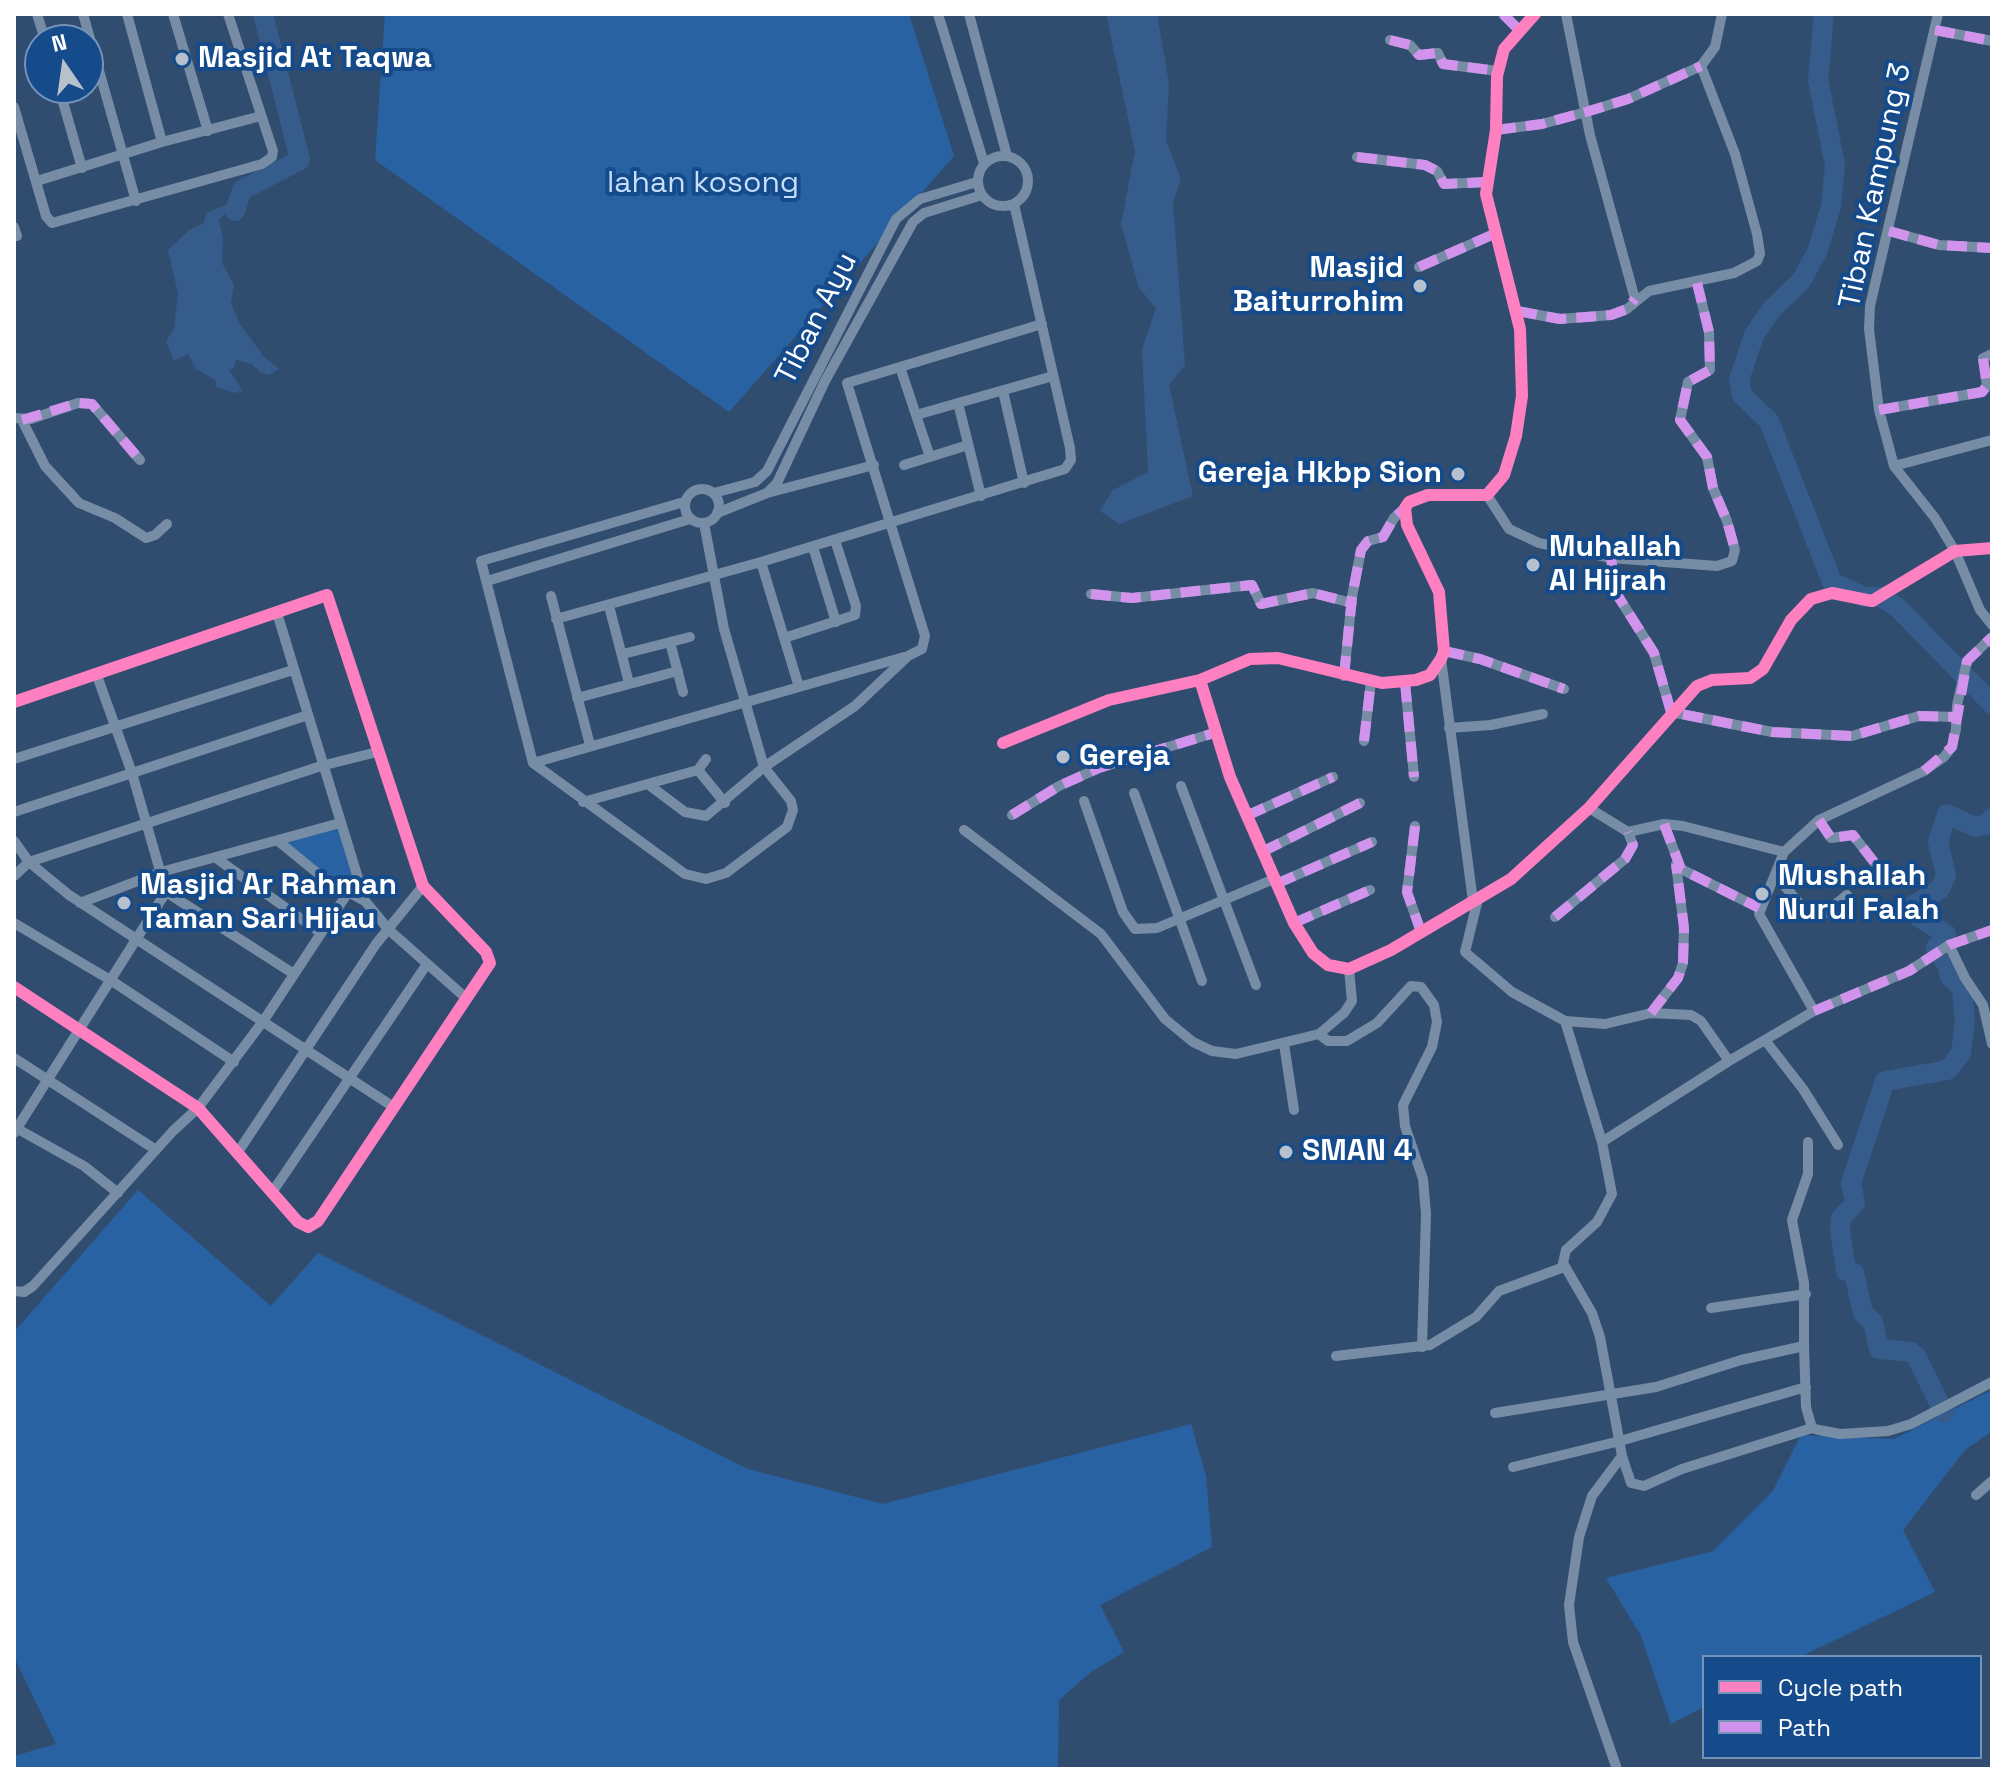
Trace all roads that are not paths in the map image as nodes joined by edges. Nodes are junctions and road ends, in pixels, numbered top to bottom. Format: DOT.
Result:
graph roads {
  1 [pos="83,14"];
  2 [pos="127,14"];
  3 [pos="173,14"];
  4 [pos="228,14"];
  5 [pos="938,14"];
  6 [pos="969,14"];
  7 [pos="1503,14"];
  8 [pos="1535,14"];
  9 [pos="1566,14"];
  10 [pos="1722,14"];
  11 [pos="1938,14"];
  12 [pos="1519,30"];
  13 [pos="1935,30"];
  14 [pos="1390,40"];
  15 [pos="1992,41"];
  16 [pos="1701,66"];
  17 [pos="1498,71"];
  18 [pos="64,104"];
  19 [pos="14,107"];
  20 [pos="1586,112"];
  21 [pos="261,116"];
  22 [pos="1496,130"];
  23 [pos="208,131"];
  24 [pos="162,142"];
  25 [pos="125,155"];
  26 [pos="1007,156"];
  27 [pos="1357,157"];
  28 [pos="984,163"];
  29 [pos="82,168"];
  30 [pos="37,181"];
  31 [pos="977,182"];
  32 [pos="1487,182"];
  33 [pos="982,195"];
  34 [pos="136,201"];
  35 [pos="1014,204"];
  36 [pos="1889,231"];
  37 [pos="1494,234"];
  38 [pos="1992,248"];
  39 [pos="1419,267"];
  40 [pos="1697,283"];
  41 [pos="1635,299"];
  42 [pos="1517,311"];
  43 [pos="1042,324"];
  44 [pos="1992,354"];
  45 [pos="900,367"];
  46 [pos="1053,376"];
  47 [pos="825,381"];
  48 [pos="847,383"];
  49 [pos="1003,391"];
  50 [pos="958,403"];
  51 [pos="1879,410"];
  52 [pos="916,415"];
  53 [pos="18,419"];
  54 [pos="1992,440"];
  55 [pos="968,445"];
  56 [pos="930,457"];
  57 [pos="140,460"];
  58 [pos="874,465"];
  59 [pos="904,465"];
  60 [pos="1894,466"];
  61 [pos="1024,483"];
  62 [pos="714,493"];
  63 [pos="767,493"];
  64 [pos="1487,495"];
  65 [pos="981,496"];
  66 [pos="684,502"];
  67 [pos="1405,508"];
  68 [pos="717,513"];
  69 [pos="690,519"];
  70 [pos="890,522"];
  71 [pos="704,523"];
  72 [pos="167,524"];
  73 [pos="835,540"];
  74 [pos="813,547"];
  75 [pos="1992,548"];
  76 [pos="1955,551"];
  77 [pos="1611,558"];
  78 [pos="761,562"];
  79 [pos="712,575"];
  80 [pos="487,581"];
  81 [pos="1091,594"];
  82 [pos="551,596"];
  83 [pos="1352,603"];
  84 [pos="609,606"];
  85 [pos="277,613"];
  86 [pos="556,619"];
  87 [pos="836,622"];
  88 [pos="1992,625"];
  89 [pos="690,637"];
  90 [pos="1992,637"];
  91 [pos="784,638"];
  92 [pos="670,642"];
  93 [pos="623,654"];
  94 [pos="1443,655"];
  95 [pos="908,656"];
  96 [pos="293,670"];
  97 [pos="678,671"];
  98 [pos="96,673"];
  99 [pos="1344,676"];
  100 [pos="1200,680"];
  101 [pos="1371,681"];
  102 [pos="1405,682"];
  103 [pos="629,683"];
  104 [pos="799,687"];
  105 [pos="1564,689"];
  106 [pos="683,692"];
  107 [pos="577,698"];
  108 [pos="14,702"];
  109 [pos="745,704"];
  110 [pos="1671,712"];
  111 [pos="1543,714"];
  112 [pos="308,715"];
  113 [pos="1957,717"];
  114 [pos="115,724"];
  115 [pos="1449,728"];
  116 [pos="1214,733"];
  117 [pos="1364,741"];
  118 [pos="1003,743"];
  119 [pos="590,745"];
  120 [pos="377,752"];
  121 [pos="14,759"];
  122 [pos="706,759"];
  123 [pos="533,763"];
  124 [pos="321,766"];
  125 [pos="764,767"];
  126 [pos="698,770"];
  127 [pos="132,773"];
  128 [pos="1333,777"];
  129 [pos="1414,777"];
  130 [pos="649,785"];
  131 [pos="1181,786"];
  132 [pos="1134,793"];
  133 [pos="1084,801"];
  134 [pos="583,802"];
  135 [pos="725,803"];
  136 [pos="1360,803"];
  137 [pos="1589,808"];
  138 [pos="14,812"];
  139 [pos="1012,815"];
  140 [pos="1246,816"];
  141 [pos="1819,820"];
  142 [pos="145,823"];
  143 [pos="340,823"];
  144 [pos="1664,824"];
  145 [pos="1415,826"];
  146 [pos="964,830"];
  147 [pos="1628,832"];
  148 [pos="14,841"];
  149 [pos="278,841"];
  150 [pos="1372,842"];
  151 [pos="1262,852"];
  152 [pos="1784,852"];
  153 [pos="216,858"];
  154 [pos="29,862"];
  155 [pos="1874,862"];
  156 [pos="1676,864"];
  157 [pos="161,872"];
  158 [pos="1775,874"];
  159 [pos="14,876"];
  160 [pos="1275,882"];
  161 [pos="423,886"];
  162 [pos="1370,890"];
  163 [pos="349,891"];
  164 [pos="166,892"];
  165 [pos="1847,895"];
  166 [pos="1475,900"];
  167 [pos="365,901"];
  168 [pos="1223,901"];
  169 [pos="80,903"];
  170 [pos="1759,908"];
  171 [pos="1555,917"];
  172 [pos="1178,919"];
  173 [pos="14,923"];
  174 [pos="1294,923"];
  175 [pos="389,930"];
  176 [pos="1992,930"];
  177 [pos="1421,932"];
  178 [pos="321,933"];
  179 [pos="139,938"];
  180 [pos="1946,946"];
  181 [pos="427,964"];
  182 [pos="1349,969"];
  183 [pos="294,974"];
  184 [pos="112,981"];
  185 [pos="1202,981"];
  186 [pos="1256,985"];
  187 [pos="14,987"];
  188 [pos="466,998"];
  189 [pos="1814,1011"];
  190 [pos="1651,1013"];
  191 [pos="264,1020"];
  192 [pos="1565,1021"];
  193 [pos="82,1029"];
  194 [pos="1319,1034"];
  195 [pos="1765,1040"];
  196 [pos="1284,1044"];
  197 [pos="1992,1044"];
  198 [pos="309,1050"];
  199 [pos="14,1058"];
  200 [pos="1729,1061"];
  201 [pos="234,1062"];
  202 [pos="351,1079"];
  203 [pos="51,1081"];
  204 [pos="392,1106"];
  205 [pos="198,1108"];
  206 [pos="1294,1110"];
  207 [pos="15,1130"];
  208 [pos="1602,1142"];
  209 [pos="1808,1142"];
  210 [pos="1838,1145"];
  211 [pos="156,1150"];
  212 [pos="238,1152"];
  213 [pos="273,1191"];
  214 [pos="118,1193"];
  215 [pos="1564,1267"];
  216 [pos="14,1291"];
  217 [pos="1806,1294"];
  218 [pos="1711,1308"];
  219 [pos="1804,1346"];
  220 [pos="1422,1347"];
  221 [pos="1336,1356"];
  222 [pos="1992,1382"];
  223 [pos="1806,1387"];
  224 [pos="1609,1395"];
  225 [pos="1495,1413"];
  226 [pos="1812,1428"];
  227 [pos="1620,1441"];
  228 [pos="1622,1456"];
  229 [pos="1513,1467"];
  230 [pos="1992,1481"];
  231 [pos="1976,1495"];
  232 [pos="1616,1769"];
  1 -- 25 [label="street"];
  2 -- 24 [label="street"];
  3 -- 23 [label="street"];
  4 -- 21 [label="street"];
  5 -- 28 [label="street"];
  6 -- 26 [label="street"];
  7 -- 12 [label="street"];
  8 -- 12 [label="street"];
  9 -- 20 [label="street"];
  10 -- 16 [label="street"];
  11 -- 13 [label="street, Tiban Kampung 3"];
  12 -- 17 [label="street"];
  13 -- 15 [label="street"];
  13 -- 36 [label="street, Tiban Kampung 3"];
  14 -- 17 [label="street"];
  16 -- 20 [label="street"];
  16 -- 40 [label="street"];
  17 -- 22 [label="street"];
  18 -- 29 [label="street"];
  19 -- 30 [label="street"];
  20 -- 22 [label="street"];
  20 -- 41 [label="street"];
  21 -- 23 [label="street"];
  21 -- 34 [label="street"];
  22 -- 32 [label="street"];
  23 -- 24 [label="street"];
  24 -- 25 [label="street"];
  25 -- 29 [label="street"];
  25 -- 34 [label="street"];
  26 -- 28 [label="street"];
  26 -- 35 [label="street"];
  27 -- 32 [label="street"];
  28 -- 31 [label="street"];
  29 -- 30 [label="street"];
  30 -- 34 [label="street"];
  31 -- 33 [label="street"];
  31 -- 62 [label="street, Tiban Ayu"];
  32 -- 37 [label="street"];
  33 -- 35 [label="street"];
  33 -- 47 [label="street, Tiban Ayu"];
  35 -- 43 [label="street"];
  36 -- 38 [label="street"];
  36 -- 51 [label="street, Tiban Kampung 3"];
  37 -- 39 [label="street"];
  37 -- 42 [label="street"];
  40 -- 41 [label="street"];
  40 -- 77 [label="street"];
  41 -- 42 [label="street"];
  42 -- 64 [label="street"];
  43 -- 45 [label="street"];
  43 -- 46 [label="street"];
  44 -- 51 [label="street"];
  45 -- 48 [label="street"];
  45 -- 52 [label="street"];
  46 -- 49 [label="street"];
  46 -- 61 [label="street"];
  47 -- 48 [label="street"];
  47 -- 63 [label="street, Tiban Ayu"];
  48 -- 58 [label="street"];
  49 -- 50 [label="street"];
  49 -- 61 [label="street"];
  50 -- 52 [label="street"];
  50 -- 55 [label="street"];
  51 -- 60 [label="street, Tiban Kampung 3"];
  52 -- 56 [label="street"];
  53 -- 57 [label="street"];
  53 -- 72 [label="street"];
  54 -- 60 [label="street"];
  55 -- 56 [label="street"];
  55 -- 65 [label="street"];
  56 -- 59 [label="street"];
  58 -- 63 [label="street"];
  58 -- 70 [label="street"];
  60 -- 76 [label="street, Tiban Kampung 3"];
  61 -- 65 [label="street"];
  62 -- 66 [label="street"];
  62 -- 68 [label="street"];
  63 -- 68 [label="street"];
  64 -- 67 [label="street"];
  64 -- 77 [label="street"];
  65 -- 70 [label="street"];
  66 -- 69 [label="street"];
  66 -- 80 [label="street"];
  67 -- 83 [label="street"];
  67 -- 94 [label="street"];
  68 -- 71 [label="street"];
  69 -- 71 [label="street"];
  69 -- 80 [label="street"];
  70 -- 73 [label="street"];
  70 -- 95 [label="street"];
  71 -- 79 [label="street"];
  73 -- 74 [label="street"];
  73 -- 87 [label="street"];
  74 -- 78 [label="street"];
  74 -- 87 [label="street"];
  75 -- 76 [label="street"];
  76 -- 88 [label="street, Tiban Kampung 3"];
  76 -- 110 [label="street"];
  77 -- 110 [label="street"];
  78 -- 79 [label="street"];
  78 -- 91 [label="street"];
  79 -- 84 [label="street"];
  79 -- 109 [label="street"];
  80 -- 123 [label="street"];
  81 -- 83 [label="street"];
  82 -- 86 [label="street"];
  83 -- 99 [label="street"];
  84 -- 86 [label="street"];
  84 -- 93 [label="street"];
  85 -- 96 [label="street"];
  85 -- 98 [label="street"];
  85 -- 120 [label="street"];
  86 -- 107 [label="street"];
  87 -- 91 [label="street"];
  89 -- 92 [label="street"];
  90 -- 113 [label="street"];
  91 -- 104 [label="street"];
  92 -- 93 [label="street"];
  92 -- 97 [label="street"];
  93 -- 103 [label="street"];
  94 -- 102 [label="street"];
  94 -- 105 [label="street"];
  94 -- 115 [label="street"];
  95 -- 104 [label="street"];
  95 -- 125 [label="street"];
  96 -- 112 [label="street"];
  96 -- 114 [label="street"];
  97 -- 103 [label="street"];
  97 -- 106 [label="street"];
  98 -- 108 [label="street"];
  98 -- 114 [label="street"];
  99 -- 100 [label="street"];
  99 -- 101 [label="street"];
  100 -- 116 [label="street"];
  100 -- 118 [label="street"];
  101 -- 102 [label="street"];
  101 -- 117 [label="street"];
  102 -- 129 [label="street"];
  103 -- 107 [label="street"];
  104 -- 109 [label="street"];
  107 -- 119 [label="street"];
  109 -- 119 [label="street"];
  109 -- 125 [label="street"];
  110 -- 113 [label="street"];
  110 -- 137 [label="street"];
  111 -- 115 [label="street"];
  112 -- 124 [label="street"];
  112 -- 127 [label="street"];
  113 -- 141 [label="street"];
  114 -- 121 [label="street"];
  114 -- 127 [label="street"];
  115 -- 166 [label="street"];
  116 -- 139 [label="street"];
  116 -- 140 [label="street"];
  119 -- 123 [label="street"];
  120 -- 124 [label="street"];
  120 -- 161 [label="street"];
  122 -- 126 [label="street"];
  123 -- 134 [label="street"];
  124 -- 142 [label="street"];
  124 -- 143 [label="street"];
  125 -- 134 [label="street"];
  125 -- 135 [label="street"];
  126 -- 130 [label="street"];
  126 -- 135 [label="street"];
  127 -- 138 [label="street"];
  127 -- 142 [label="street"];
  128 -- 140 [label="street"];
  130 -- 134 [label="street"];
  130 -- 135 [label="street"];
  131 -- 168 [label="street"];
  132 -- 172 [label="street"];
  133 -- 172 [label="street"];
  136 -- 151 [label="street"];
  137 -- 147 [label="street"];
  137 -- 166 [label="street"];
  140 -- 151 [label="street"];
  141 -- 152 [label="street"];
  141 -- 155 [label="street"];
  142 -- 154 [label="street"];
  142 -- 157 [label="street"];
  143 -- 149 [label="street"];
  143 -- 167 [label="street"];
  144 -- 147 [label="street"];
  144 -- 152 [label="street"];
  144 -- 156 [label="street"];
  145 -- 177 [label="street"];
  146 -- 196 [label="street"];
  147 -- 171 [label="street"];
  148 -- 154 [label="street"];
  149 -- 153 [label="street"];
  149 -- 163 [label="street"];
  150 -- 160 [label="street"];
  151 -- 160 [label="street"];
  152 -- 158 [label="street"];
  153 -- 157 [label="street"];
  153 -- 178 [label="street"];
  154 -- 159 [label="street"];
  154 -- 169 [label="street"];
  156 -- 170 [label="street"];
  156 -- 190 [label="street"];
  157 -- 164 [label="street"];
  157 -- 169 [label="street"];
  158 -- 165 [label="street"];
  158 -- 170 [label="street"];
  160 -- 168 [label="street"];
  160 -- 174 [label="street"];
  161 -- 175 [label="street"];
  161 -- 188 [label="street"];
  162 -- 174 [label="street"];
  163 -- 167 [label="street"];
  163 -- 178 [label="street"];
  164 -- 179 [label="street"];
  164 -- 183 [label="street"];
  166 -- 177 [label="street"];
  166 -- 192 [label="street"];
  167 -- 175 [label="street"];
  168 -- 172 [label="street"];
  168 -- 186 [label="street"];
  169 -- 179 [label="street"];
  170 -- 189 [label="street"];
  172 -- 185 [label="street"];
  173 -- 184 [label="street"];
  174 -- 182 [label="street"];
  175 -- 181 [label="street"];
  175 -- 198 [label="street"];
  176 -- 180 [label="street"];
  177 -- 182 [label="street"];
  178 -- 183 [label="street"];
  179 -- 184 [label="street"];
  179 -- 191 [label="street"];
  180 -- 189 [label="street"];
  180 -- 197 [label="street"];
  181 -- 188 [label="street"];
  181 -- 202 [label="street"];
  182 -- 194 [label="street"];
  183 -- 191 [label="street"];
  184 -- 193 [label="street"];
  184 -- 201 [label="street"];
  187 -- 193 [label="street"];
  188 -- 204 [label="street"];
  189 -- 195 [label="street"];
  190 -- 192 [label="street"];
  190 -- 200 [label="street"];
  191 -- 198 [label="street"];
  191 -- 201 [label="street"];
  192 -- 208 [label="street"];
  193 -- 203 [label="street"];
  193 -- 205 [label="street"];
  194 -- 196 [label="street"];
  194 -- 220 [label="street"];
  195 -- 200 [label="street"];
  195 -- 210 [label="street"];
  196 -- 206 [label="street"];
  198 -- 202 [label="street"];
  198 -- 212 [label="street"];
  199 -- 203 [label="street"];
  200 -- 208 [label="street"];
  201 -- 205 [label="street"];
  202 -- 204 [label="street"];
  202 -- 213 [label="street"];
  203 -- 207 [label="street"];
  203 -- 211 [label="street"];
  204 -- 213 [label="street"];
  205 -- 211 [label="street"];
  205 -- 212 [label="street"];
  207 -- 214 [label="street"];
  208 -- 215 [label="street"];
  209 -- 217 [label="street"];
  211 -- 214 [label="street"];
  212 -- 213 [label="street"];
  214 -- 216 [label="street"];
  215 -- 220 [label="street"];
  215 -- 224 [label="street"];
  217 -- 218 [label="street"];
  217 -- 219 [label="street"];
  219 -- 223 [label="street"];
  219 -- 224 [label="street"];
  220 -- 221 [label="street"];
  222 -- 226 [label="street"];
  223 -- 226 [label="street"];
  223 -- 227 [label="street"];
  224 -- 225 [label="street"];
  224 -- 227 [label="street"];
  226 -- 228 [label="street"];
  227 -- 228 [label="street"];
  227 -- 229 [label="street"];
  228 -- 232 [label="street"];
  230 -- 231 [label="street"];
}
